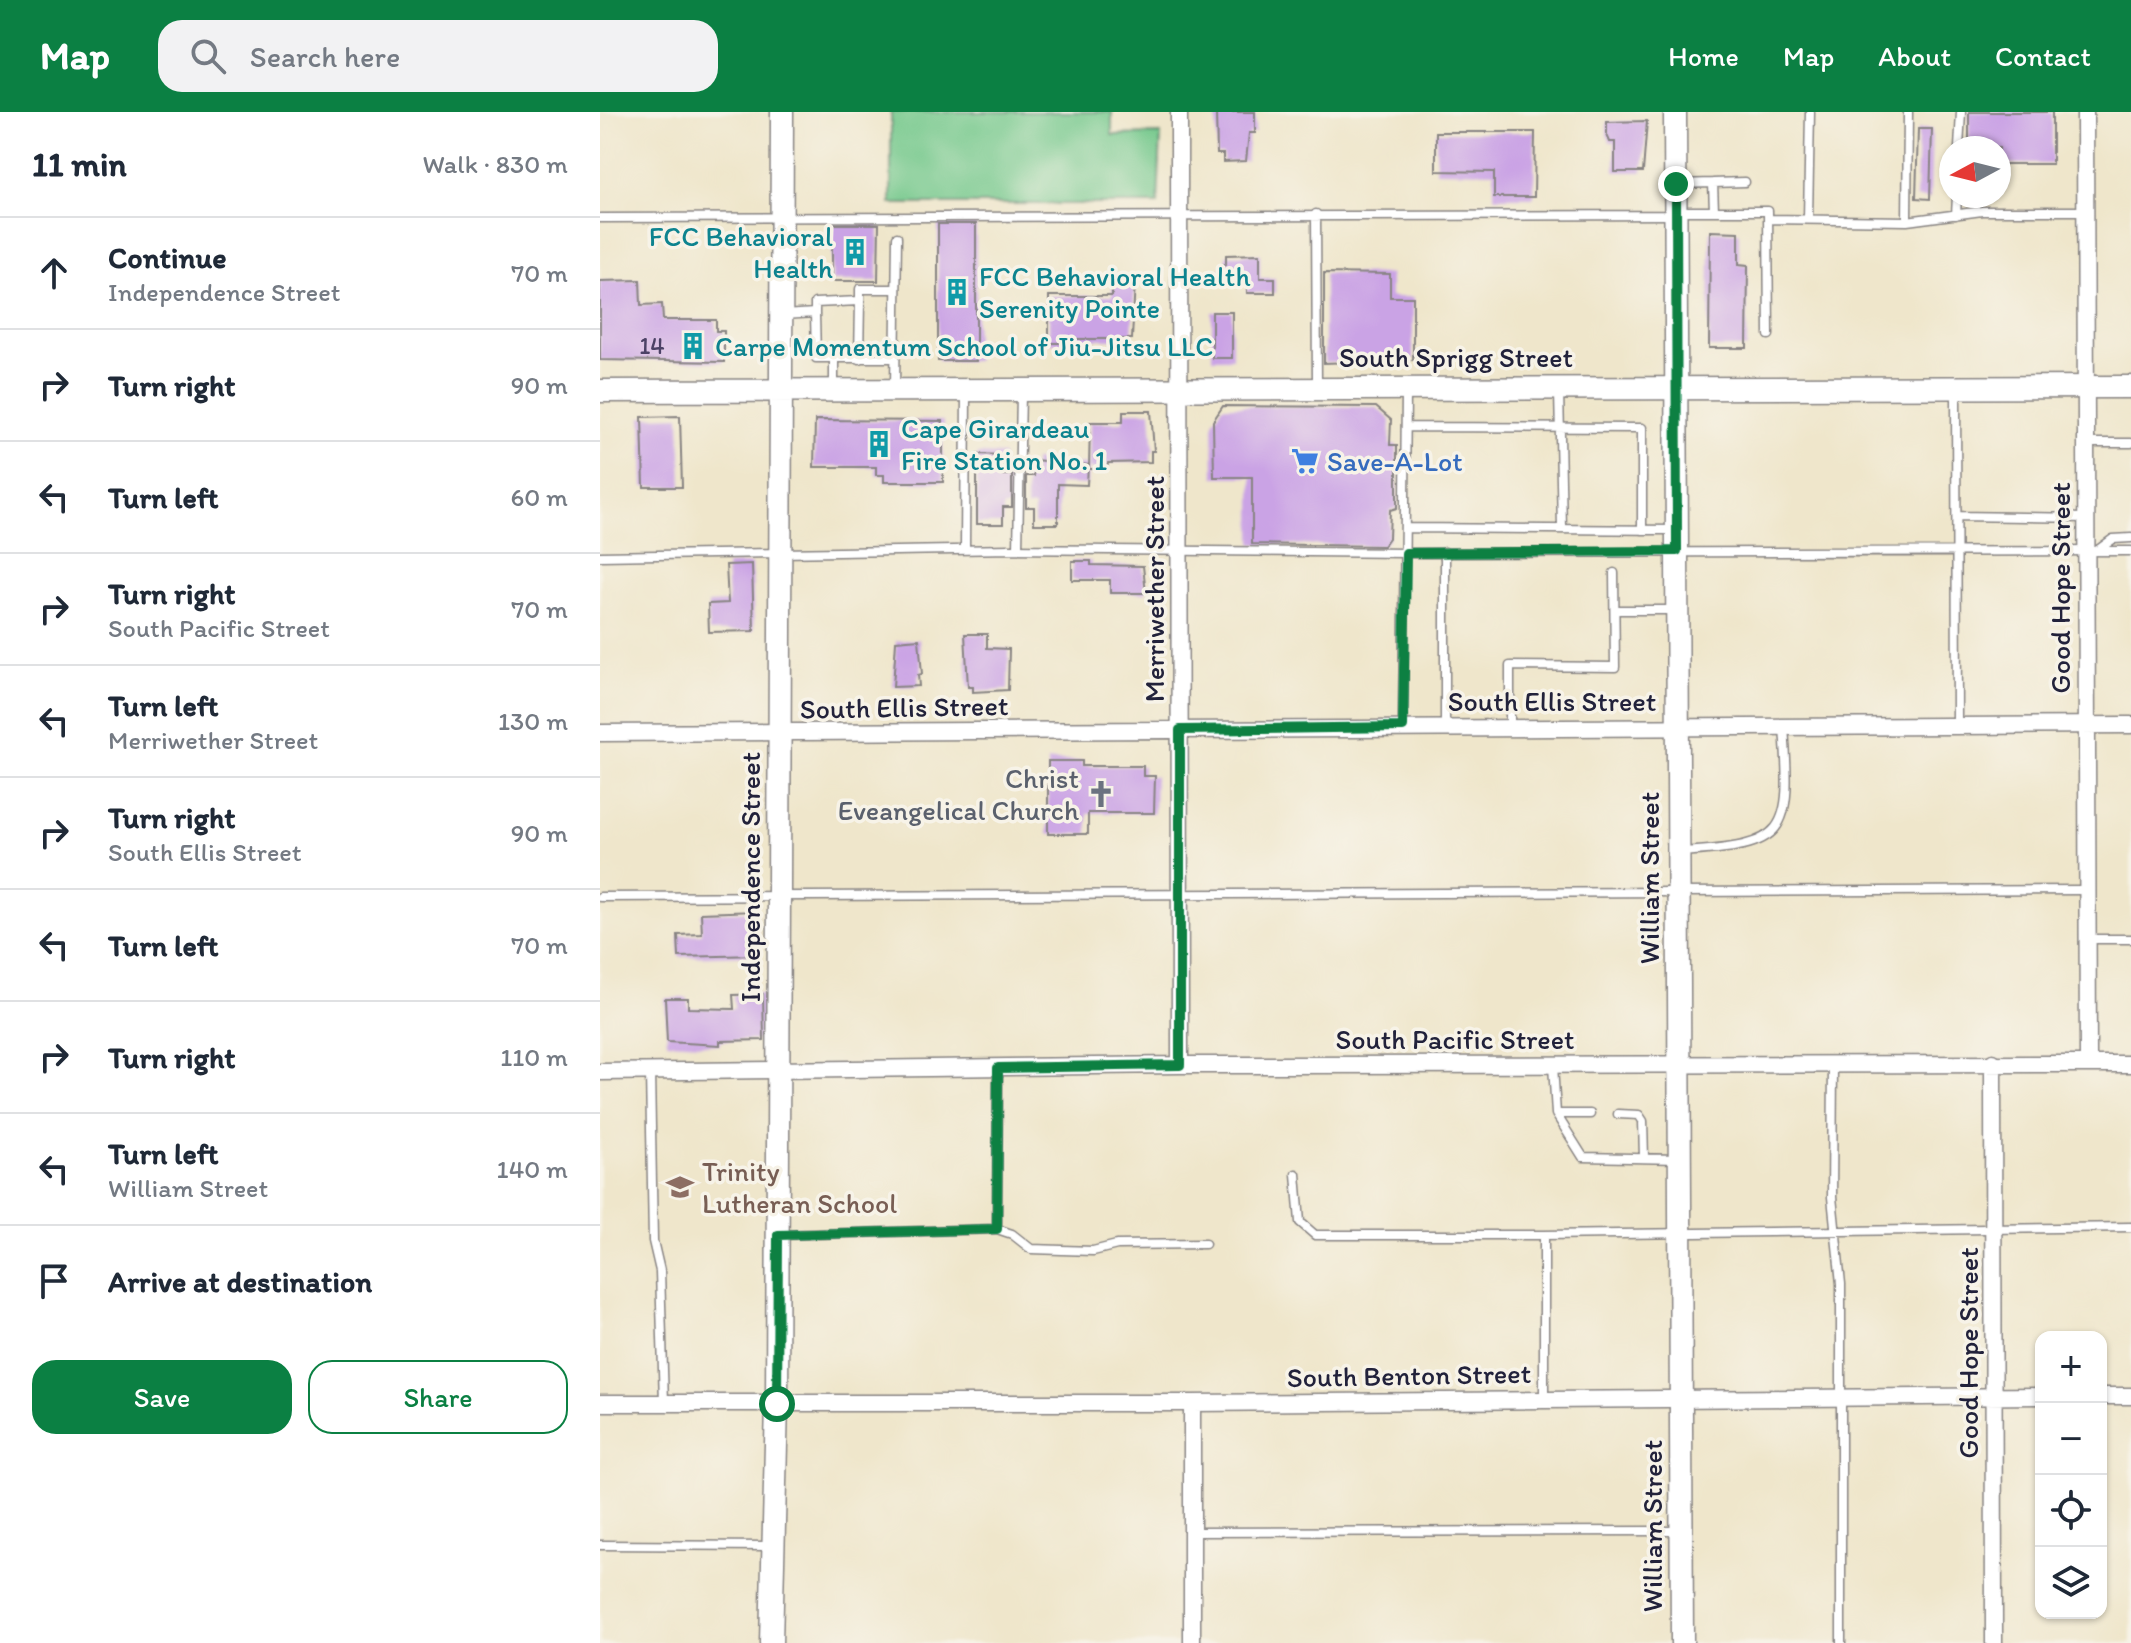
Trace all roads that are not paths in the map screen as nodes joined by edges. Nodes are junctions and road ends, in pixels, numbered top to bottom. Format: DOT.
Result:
graph roads {
  1 [pos="782,112"];
  2 [pos="1179,112"];
  3 [pos="1675,112"];
  4 [pos="1810,112"];
  5 [pos="1908,112"];
  6 [pos="1961,112"];
  7 [pos="2085,112"];
  8 [pos="1960,136"];
  9 [pos="1745,182"];
  10 [pos="1713,183"];
  11 [pos="1676,184"];
  12 [pos="1956,208"];
  13 [pos="1714,211"];
  14 [pos="2085,211"];
  15 [pos="1676,213"];
  16 [pos="1179,214"];
  17 [pos="1316,214"];
  18 [pos="1956,215"];
  19 [pos="782,217"];
  20 [pos="600,218"];
  21 [pos="1768,219"];
  22 [pos="1808,219"];
  23 [pos="1907,221"];
  24 [pos="897,237"];
  25 [pos="896,289"];
  26 [pos="860,301"];
  27 [pos="815,313"];
  28 [pos="783,315"];
  29 [pos="1769,335"];
  30 [pos="834,358"];
  31 [pos="895,358"];
  32 [pos="859,359"];
  33 [pos="895,387"];
  34 [pos="1179,387"];
  35 [pos="1317,387"];
  36 [pos="1406,387"];
  37 [pos="1559,387"];
  38 [pos="1676,387"];
  39 [pos="1956,387"];
  40 [pos="2131,387"];
  41 [pos="834,388"];
  42 [pos="966,388"];
  43 [pos="1021,388"];
  44 [pos="2086,388"];
  45 [pos="782,390"];
  46 [pos="600,391"];
  47 [pos="1406,427"];
  48 [pos="1560,429"];
  49 [pos="2086,443"];
  50 [pos="2131,443"];
  51 [pos="1957,516"];
  52 [pos="2086,518"];
  53 [pos="1407,528"];
  54 [pos="1562,528"];
  55 [pos="1642,530"];
  56 [pos="2131,538"];
  57 [pos="1677,540"];
  58 [pos="1018,549"];
  59 [pos="965,550"];
  60 [pos="1958,551"];
  61 [pos="2092,551"];
  62 [pos="2131,551"];
  63 [pos="1180,552"];
  64 [pos="1445,552"];
  65 [pos="1406,553"];
  66 [pos="782,554"];
  67 [pos="600,556"];
  68 [pos="1614,573"];
  69 [pos="1615,610"];
  70 [pos="1677,610"];
  71 [pos="1957,725"];
  72 [pos="2087,725"];
  73 [pos="2131,725"];
  74 [pos="1510,726"];
  75 [pos="1678,726"];
  76 [pos="1784,726"];
  77 [pos="1403,727"];
  78 [pos="1445,728"];
  79 [pos="1180,730"];
  80 [pos="600,733"];
  81 [pos="781,734"];
  82 [pos="1679,852"];
  83 [pos="2087,890"];
  84 [pos="1679,893"];
  85 [pos="1180,896"];
  86 [pos="600,897"];
  87 [pos="780,898"];
  88 [pos="2088,939"];
  89 [pos="2131,939"];
  90 [pos="1993,1062"];
  91 [pos="1833,1064"];
  92 [pos="2088,1064"];
  93 [pos="2131,1064"];
  94 [pos="1180,1065"];
  95 [pos="1553,1065"];
  96 [pos="1680,1065"];
  97 [pos="998,1068"];
  98 [pos="600,1072"];
  99 [pos="650,1072"];
  100 [pos="779,1072"];
  101 [pos="1556,1114"];
  102 [pos="1590,1114"];
  103 [pos="1618,1114"];
  104 [pos="1644,1158"];
  105 [pos="1680,1159"];
  106 [pos="1296,1174"];
  107 [pos="2131,1227"];
  108 [pos="1993,1228"];
  109 [pos="997,1229"];
  110 [pos="1836,1229"];
  111 [pos="1680,1234"];
  112 [pos="778,1235"];
  113 [pos="1544,1235"];
  114 [pos="1205,1244"];
  115 [pos="1995,1396"];
  116 [pos="2035,1396"];
  117 [pos="2107,1396"];
  118 [pos="2131,1396"];
  119 [pos="1681,1398"];
  120 [pos="1841,1398"];
  121 [pos="1544,1399"];
  122 [pos="600,1403"];
  123 [pos="664,1403"];
  124 [pos="1192,1403"];
  125 [pos="777,1404"];
  126 [pos="1682,1531"];
  127 [pos="1192,1532"];
  128 [pos="600,1545"];
  129 [pos="774,1546"];
  130 [pos="771,1643"];
  131 [pos="1192,1643"];
  132 [pos="1682,1643"];
  133 [pos="1841,1643"];
  134 [pos="1994,1643"];
  1 -- 19 [label="main road, Independence Street"];
  2 -- 16 [label="street, Merriwether Street"];
  3 -- 11 [label="main road, William Street"];
  4 -- 22 [label="lane"];
  5 -- 23 [label="lane"];
  6 -- 8 [label="lane"];
  7 -- 14 [label="street, Good Hope Street"];
  9 -- 10 [label="lane"];
  10 -- 11 [label="lane"];
  10 -- 13 [label="lane"];
  11 -- 15 [label="main road, William Street"];
  12 -- 18 [label="lane"];
  13 -- 15 [label="lane"];
  13 -- 21 [label="lane"];
  14 -- 18 [label="lane"];
  14 -- 44 [label="street, Good Hope Street"];
  15 -- 17 [label="lane"];
  15 -- 38 [label="main road, William Street"];
  16 -- 17 [label="lane"];
  16 -- 19 [label="lane"];
  16 -- 34 [label="street, Merriwether Street"];
  17 -- 35 [label="lane"];
  18 -- 23 [label="lane"];
  19 -- 20 [label="lane"];
  19 -- 28 [label="main road, Independence Street"];
  21 -- 22 [label="lane"];
  21 -- 29 [label="lane"];
  22 -- 23 [label="lane"];
  24 -- 25 [label="lane"];
  25 -- 26 [label="lane"];
  25 -- 31 [label="lane"];
  26 -- 27 [label="lane"];
  26 -- 32 [label="lane"];
  27 -- 28 [label="lane"];
  27 -- 30 [label="lane"];
  28 -- 45 [label="main road, Independence Street"];
  30 -- 32 [label="lane"];
  30 -- 41 [label="lane"];
  31 -- 32 [label="lane"];
  31 -- 33 [label="lane"];
  33 -- 41 [label="main road, South Sprigg Street"];
  33 -- 42 [label="main road, South Sprigg Street"];
  34 -- 35 [label="main road, South Sprigg Street"];
  34 -- 43 [label="main road, South Sprigg Street"];
  34 -- 63 [label="street, Merriwether Street"];
  35 -- 36 [label="main road, South Sprigg Street"];
  36 -- 37 [label="main road, South Sprigg Street"];
  36 -- 47 [label="lane"];
  37 -- 38 [label="main road, South Sprigg Street"];
  37 -- 48 [label="lane"];
  38 -- 39 [label="main road, South Sprigg Street"];
  38 -- 57 [label="main road, William Street"];
  39 -- 44 [label="main road, South Sprigg Street"];
  39 -- 51 [label="lane"];
  40 -- 44 [label="main road, South Sprigg Street"];
  41 -- 45 [label="main road, South Sprigg Street"];
  42 -- 43 [label="main road, South Sprigg Street"];
  42 -- 59 [label="lane"];
  43 -- 58 [label="lane"];
  44 -- 49 [label="street, Good Hope Street"];
  45 -- 46 [label="main road, South Sprigg Street"];
  45 -- 66 [label="main road, Independence Street"];
  47 -- 48 [label="lane"];
  47 -- 53 [label="lane"];
  48 -- 54 [label="lane"];
  48 -- 55 [label="lane"];
  49 -- 50 [label="lane"];
  49 -- 52 [label="street, Good Hope Street"];
  51 -- 52 [label="lane"];
  51 -- 60 [label="lane"];
  52 -- 61 [label="street, Good Hope Street"];
  53 -- 54 [label="lane"];
  53 -- 65 [label="lane"];
  54 -- 55 [label="lane"];
  55 -- 57 [label="lane"];
  56 -- 61 [label="lane"];
  57 -- 60 [label="lane"];
  57 -- 64 [label="lane"];
  57 -- 70 [label="main road, William Street"];
  58 -- 59 [label="lane"];
  58 -- 63 [label="lane"];
  59 -- 66 [label="lane"];
  60 -- 61 [label="lane"];
  60 -- 71 [label="lane"];
  61 -- 62 [label="lane"];
  61 -- 72 [label="street, Good Hope Street"];
  63 -- 65 [label="lane"];
  63 -- 79 [label="street, Merriwether Street"];
  64 -- 65 [label="lane"];
  64 -- 78 [label="lane"];
  65 -- 77 [label="lane"];
  66 -- 67 [label="lane"];
  66 -- 81 [label="main road, Independence Street"];
  68 -- 69 [label="lane"];
  69 -- 70 [label="lane"];
  69 -- 74 [label="lane"];
  70 -- 75 [label="main road, William Street"];
  71 -- 72 [label="street, South Ellis Street"];
  71 -- 76 [label="street, South Ellis Street"];
  72 -- 73 [label="street, South Ellis Street"];
  72 -- 83 [label="street, Good Hope Street"];
  74 -- 75 [label="street, South Ellis Street"];
  74 -- 78 [label="street, South Ellis Street"];
  75 -- 76 [label="street, South Ellis Street"];
  75 -- 82 [label="main road, William Street"];
  76 -- 82 [label="lane"];
  77 -- 78 [label="street, South Ellis Street"];
  77 -- 79 [label="street, South Ellis Street"];
  79 -- 81 [label="street, South Ellis Street"];
  79 -- 85 [label="street, Merriwether Street"];
  80 -- 81 [label="street, South Ellis Street"];
  81 -- 87 [label="main road, Independence Street"];
  82 -- 84 [label="main road, William Street"];
  83 -- 84 [label="lane"];
  83 -- 88 [label="street, Good Hope Street"];
  84 -- 85 [label="lane"];
  84 -- 96 [label="main road, William Street"];
  85 -- 87 [label="lane"];
  85 -- 94 [label="street, Merriwether Street"];
  86 -- 87 [label="lane"];
  87 -- 100 [label="main road, Independence Street"];
  88 -- 89 [label="lane"];
  88 -- 92 [label="street, Good Hope Street"];
  90 -- 91 [label="street, South Pacific Street"];
  90 -- 92 [label="street, South Pacific Street"];
  90 -- 108 [label="street, Good Hope Street"];
  91 -- 96 [label="street, South Pacific Street"];
  91 -- 110 [label="lane"];
  92 -- 93 [label="street, South Pacific Street"];
  94 -- 95 [label="street, South Pacific Street"];
  94 -- 97 [label="street, South Pacific Street"];
  95 -- 96 [label="street, South Pacific Street"];
  95 -- 101 [label="lane"];
  96 -- 105 [label="main road, William Street"];
  97 -- 100 [label="street, South Pacific Street"];
  97 -- 109 [label="lane"];
  98 -- 99 [label="street, South Pacific Street"];
  99 -- 100 [label="street, South Pacific Street"];
  99 -- 123 [label="lane"];
  100 -- 112 [label="main road, Independence Street"];
  101 -- 102 [label="lane"];
  101 -- 104 [label="lane"];
  103 -- 104 [label="lane"];
  104 -- 105 [label="lane"];
  105 -- 111 [label="main road, William Street"];
  106 -- 113 [label="lane"];
  107 -- 108 [label="lane"];
  108 -- 110 [label="lane"];
  108 -- 115 [label="street, Good Hope Street"];
  109 -- 112 [label="lane"];
  109 -- 114 [label="lane"];
  110 -- 111 [label="lane"];
  110 -- 120 [label="lane"];
  111 -- 113 [label="lane"];
  111 -- 119 [label="main road, William Street"];
  112 -- 125 [label="main road, Independence Street"];
  113 -- 121 [label="lane"];
  115 -- 116 [label="street, South Benton Street"];
  115 -- 120 [label="street, South Benton Street"];
  115 -- 134 [label="street, Good Hope Street"];
  117 -- 118 [label="street"];
  119 -- 120 [label="street, South Benton Street"];
  119 -- 121 [label="street, South Benton Street"];
  119 -- 126 [label="main road, William Street"];
  120 -- 133 [label="lane"];
  121 -- 124 [label="street, South Benton Street"];
  122 -- 123 [label="street, South Benton Street"];
  123 -- 125 [label="street, South Benton Street"];
  124 -- 125 [label="street, South Benton Street"];
  124 -- 127 [label="street"];
  125 -- 129 [label="main road, Independence Street"];
  126 -- 127 [label="lane"];
  126 -- 132 [label="main road, William Street"];
  127 -- 131 [label="street"];
  128 -- 129 [label="lane"];
  129 -- 130 [label="main road, Independence Street"];
}
